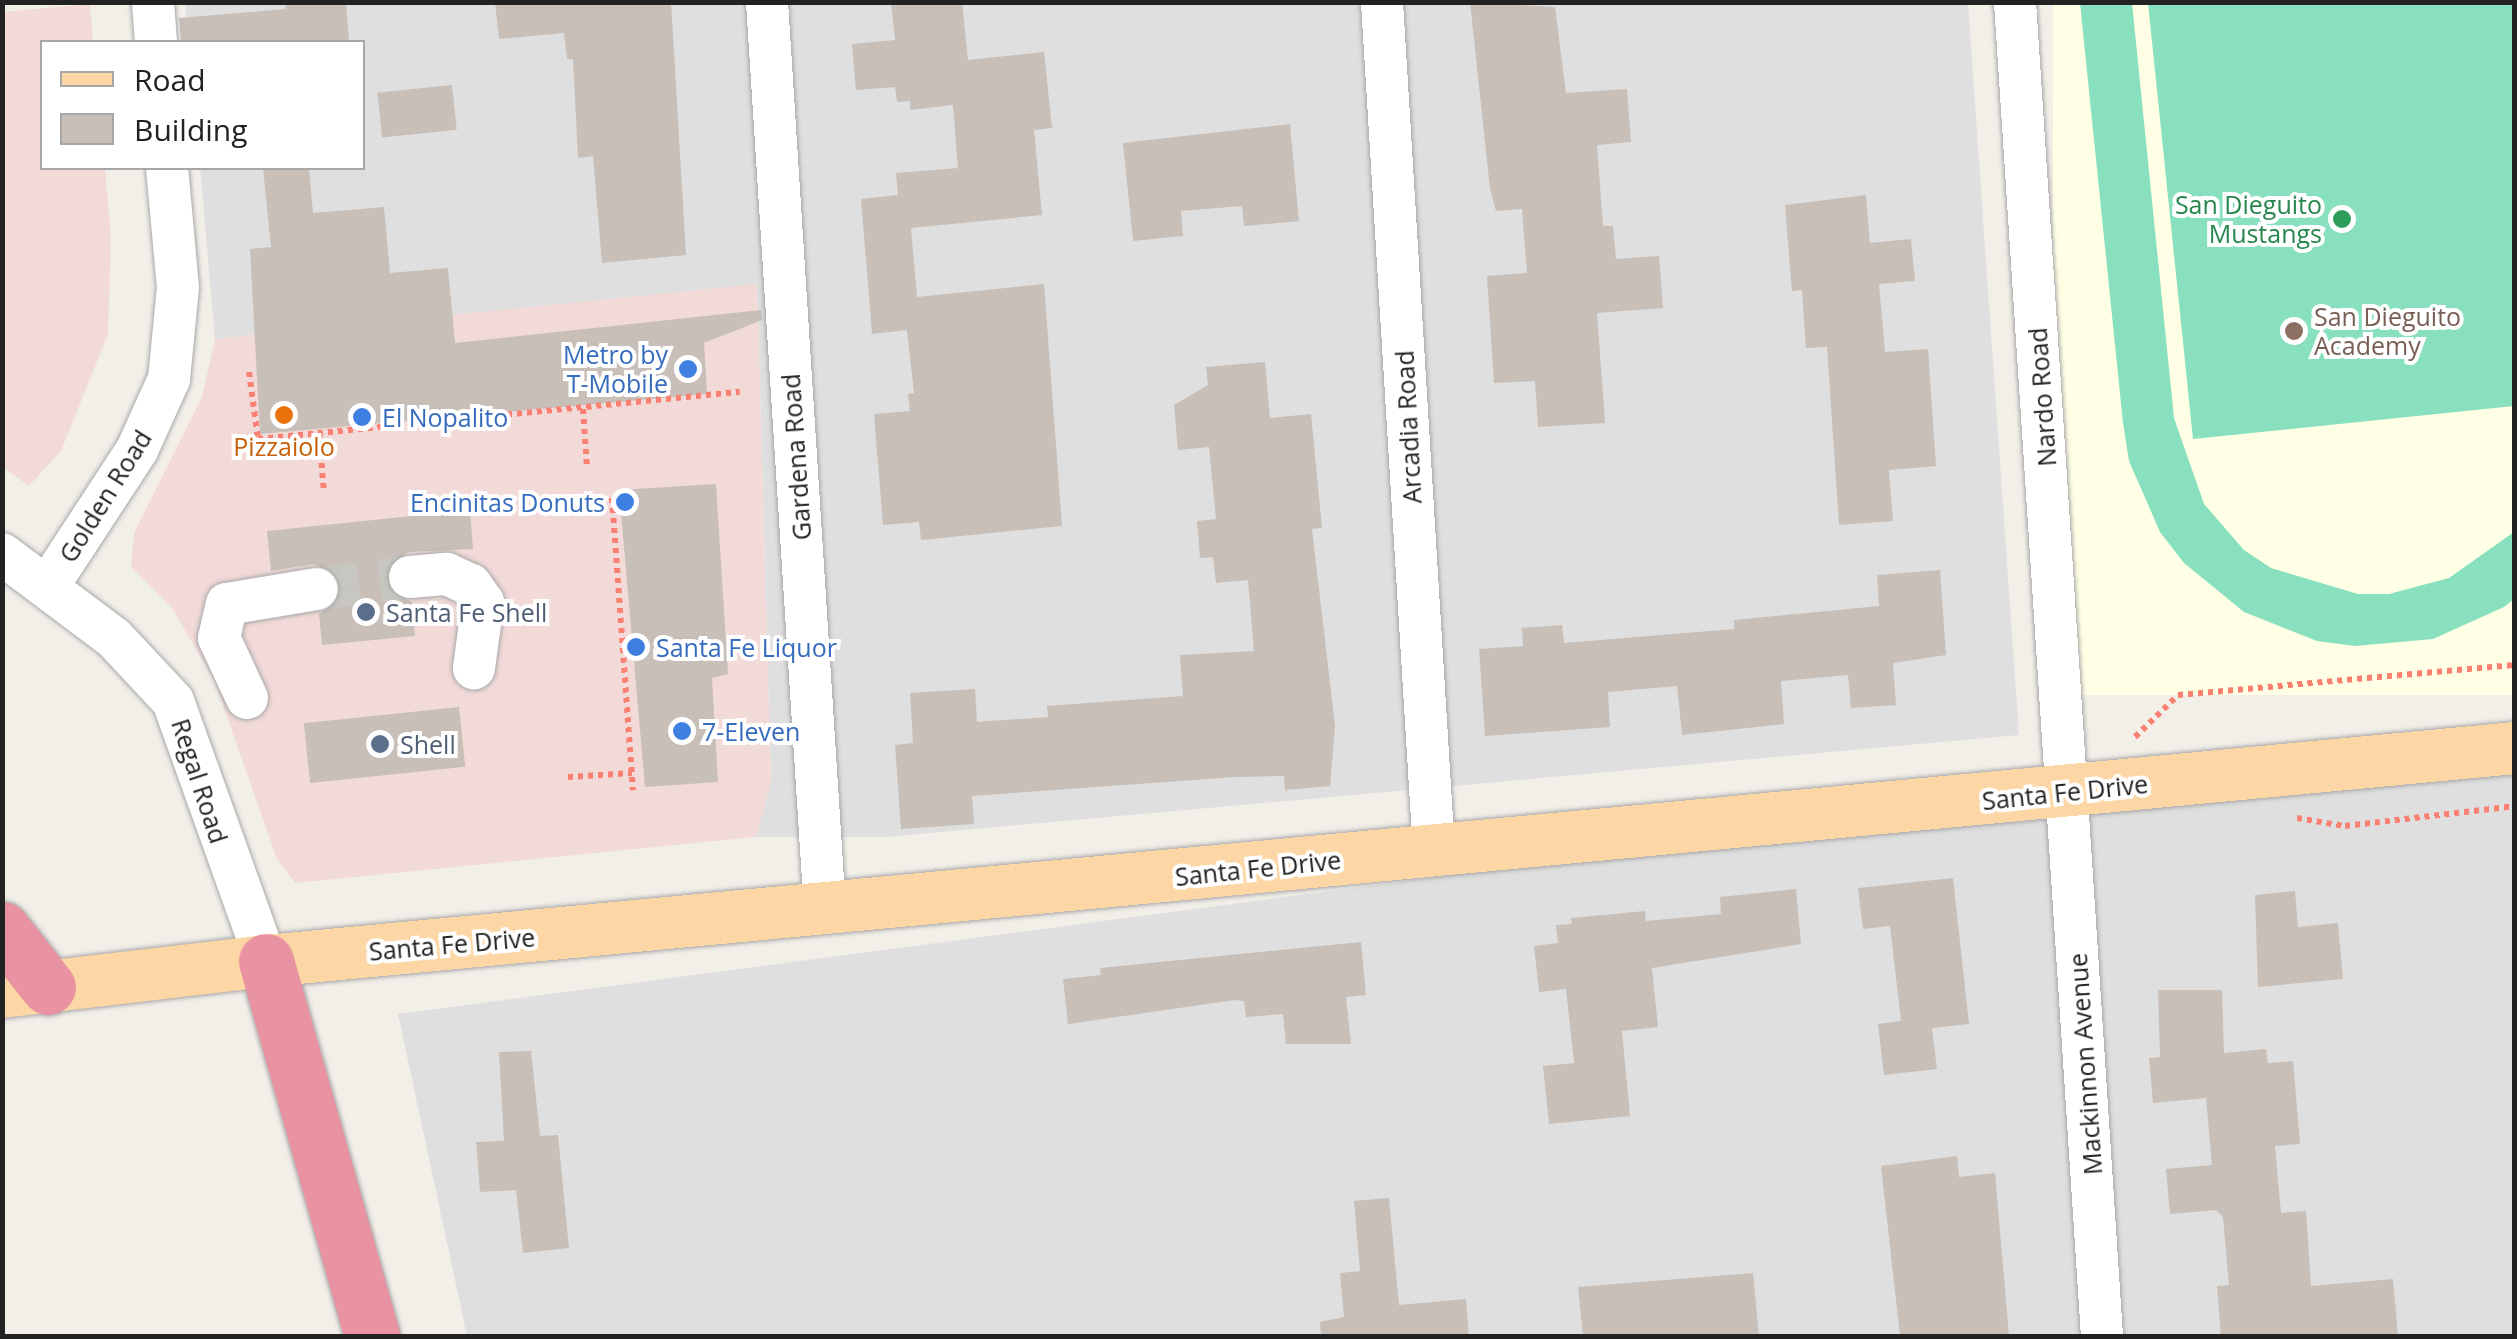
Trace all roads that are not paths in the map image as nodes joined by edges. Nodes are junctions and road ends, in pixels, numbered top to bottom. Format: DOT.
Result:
graph roads {
  1 [pos="153,2"];
  2 [pos="767,2"];
  3 [pos="1382,2"];
  4 [pos="2015,2"];
  5 [pos="156,40"];
  6 [pos="167,170"];
  7 [pos="2,554"];
  8 [pos="410,577"];
  9 [pos="48,586"];
  10 [pos="316,588"];
  11 [pos="474,668"];
  12 [pos="247,698"];
  13 [pos="2514,748"];
  14 [pos="2091,790"];
  15 [pos="1434,850"];
  16 [pos="825,911"];
  17 [pos="2,928"];
  18 [pos="266,961"];
  19 [pos="25,990"];
  20 [pos="372,1336"];
  21 [pos="2102,1336"];
  1 -- 5 [label="street"];
  2 -- 16 [label="street, Gardena Road"];
  3 -- 15 [label="street, Arcadia Road"];
  4 -- 14 [label="street, Nardo Road"];
  6 -- 9 [label="street, Golden Road"];
  7 -- 9 [label="street, Regal Road"];
  8 -- 11 [label="street"];
  9 -- 18 [label="street, Regal Road"];
  10 -- 12 [label="street"];
  13 -- 14 [label="main road, Santa Fe Drive"];
  14 -- 15 [label="main road, Santa Fe Drive"];
  14 -- 21 [label="street, Mackinnon Avenue"];
  15 -- 16 [label="main road, Santa Fe Drive"];
  16 -- 18 [label="main road, Santa Fe Drive"];
  17 -- 19 [label="highway"];
  18 -- 19 [label="main road, Santa Fe Drive"];
  18 -- 20 [label="highway"];
}
